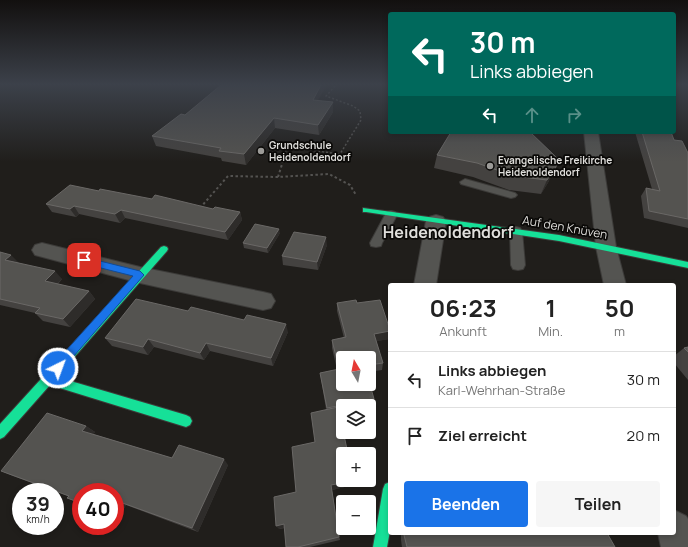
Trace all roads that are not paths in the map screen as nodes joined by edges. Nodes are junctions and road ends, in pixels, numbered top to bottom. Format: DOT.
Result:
graph roads {
  1 [pos="590,134"];
  2 [pos="465,182"];
  3 [pos="511,195"];
  4 [pos="366,210"];
  5 [pos="391,215"];
  6 [pos="436,221"];
  7 [pos="516,231"];
  8 [pos="376,243"];
  9 [pos="606,247"];
  10 [pos="164,249"];
  11 [pos="42,250"];
  12 [pos="518,265"];
  13 [pos="688,265"];
  14 [pos="140,275"];
  15 [pos="425,283"];
  16 [pos="615,283"];
  17 [pos="263,301"];
  18 [pos="47,379"];
  19 [pos="186,421"];
  20 [pos="0,433"];
  21 [pos="388,501"];
  22 [pos="676,535"];
  23 [pos="380,547"];
  24 [pos="679,547"];
  1 -- 9 [label="street"];
  2 -- 3 [label="lane"];
  4 -- 5 [label="street, Auf den Knüven"];
  5 -- 6 [label="street, Auf den Knüven"];
  5 -- 8 [label="lane"];
  6 -- 7 [label="street, Auf den Knüven"];
  6 -- 15 [label="street"];
  7 -- 9 [label="street, Auf den Knüven"];
  7 -- 12 [label="lane"];
  9 -- 13 [label="street, Auf den Knüven"];
  9 -- 16 [label="street"];
  10 -- 14 [label="street"];
  11 -- 14 [label="street"];
  14 -- 17 [label="street"];
  14 -- 18 [label="street"];
  18 -- 19 [label="street"];
  18 -- 20 [label="street"];
  21 -- 23 [label="street"];
  22 -- 24 [label="street"];
}
